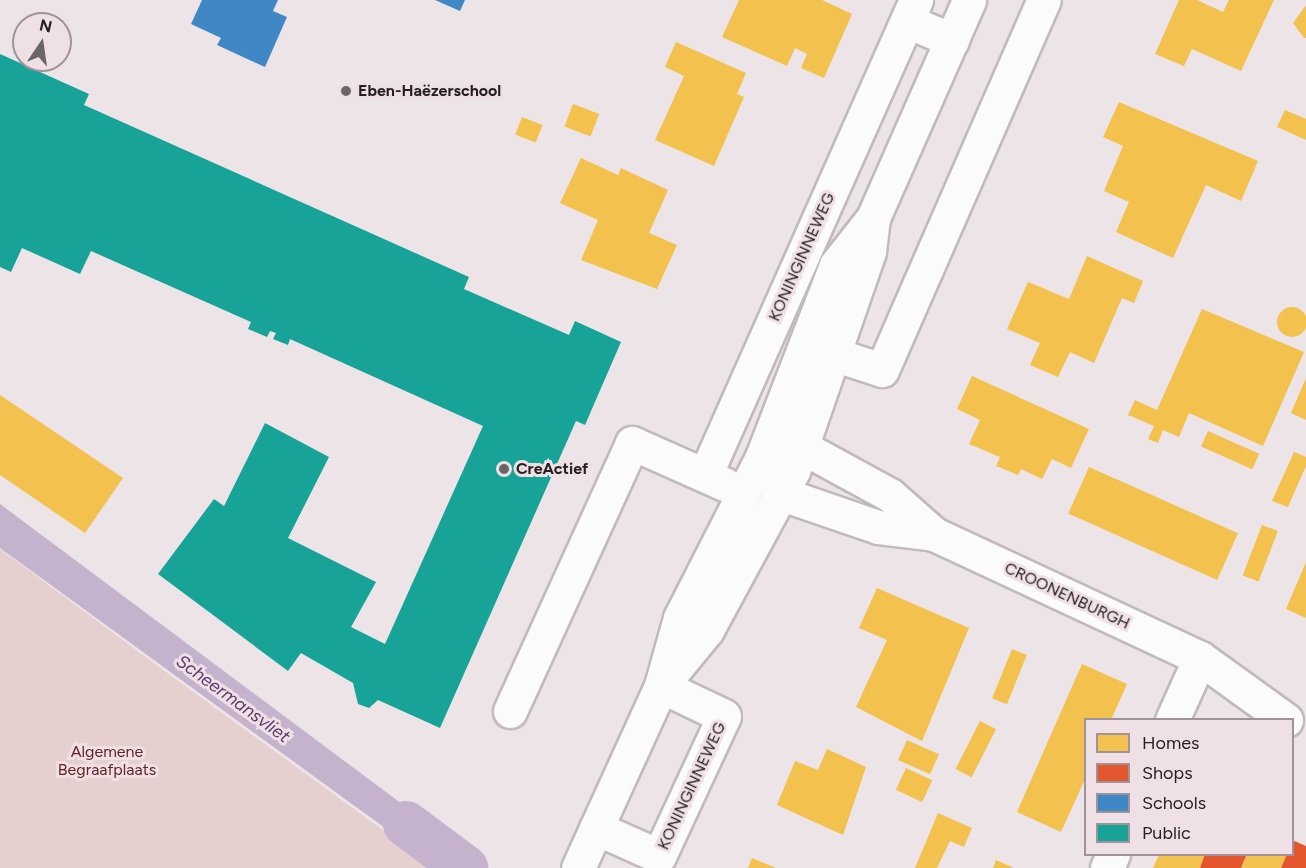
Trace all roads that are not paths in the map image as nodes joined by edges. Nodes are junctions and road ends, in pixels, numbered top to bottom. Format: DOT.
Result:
graph roads {
  1 [pos="969,0"];
  2 [pos="1044,0"];
  3 [pos="911,10"];
  4 [pos="952,40"];
  5 [pos="873,218"];
  6 [pos="836,355"];
  7 [pos="802,447"];
  8 [pos="762,457"];
  9 [pos="706,473"];
  10 [pos="744,496"];
  11 [pos="777,504"];
  12 [pos="934,534"];
  13 [pos="1200,658"];
  14 [pos="661,686"];
  15 [pos="510,711"];
  16 [pos="1174,718"];
  17 [pos="1287,718"];
  18 [pos="596,828"];
  19 [pos="578,868"];
  1 -- 4 [label="street, KONINGINNEWEG"];
  2 -- 6 [label="street"];
  3 -- 4 [label="street"];
  3 -- 9 [label="street, KONINGINNEWEG"];
  4 -- 5 [label="street, KONINGINNEWEG"];
  5 -- 6 [label="street, KONINGINNEWEG"];
  5 -- 8 [label="street, KONINGINNEWEG"];
  6 -- 7 [label="street, KONINGINNEWEG"];
  7 -- 8 [label="street"];
  7 -- 11 [label="street, KONINGINNEWEG"];
  7 -- 12 [label="street, CROONENBURGH"];
  8 -- 10 [label="street, KONINGINNEWEG"];
  8 -- 11 [label="street"];
  9 -- 10 [label="street"];
  9 -- 15 [label="street"];
  10 -- 11 [label="street"];
  10 -- 14 [label="street, KONINGINNEWEG"];
  11 -- 12 [label="street, CROONENBURGH"];
  11 -- 14 [label="street, KONINGINNEWEG"];
  12 -- 13 [label="street, CROONENBURGH"];
  13 -- 16 [label="street"];
  13 -- 17 [label="street, CROONENBURGH"];
  14 -- 18 [label="street, KONINGINNEWEG"];
  14 -- 18 [label="street, KONINGINNEWEG"];
  18 -- 19 [label="street, KONINGINNEWEG"];
}
